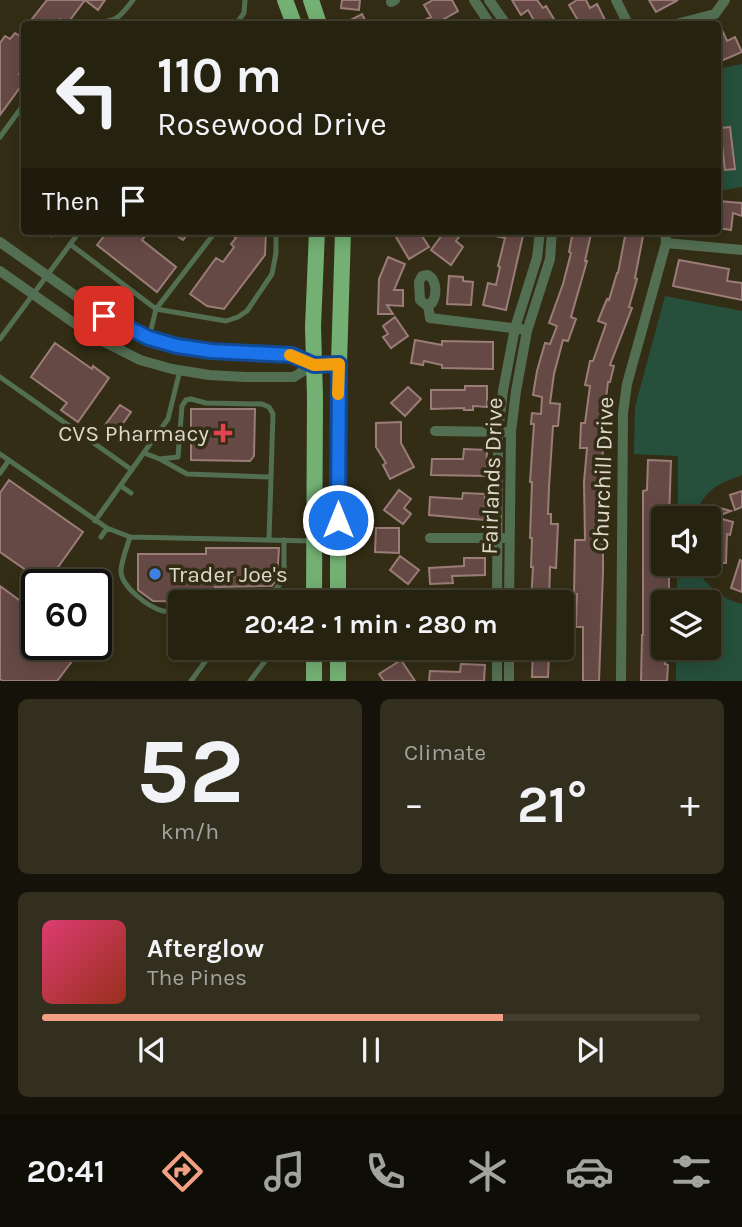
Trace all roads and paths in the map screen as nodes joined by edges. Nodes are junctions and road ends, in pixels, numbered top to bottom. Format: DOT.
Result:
graph roads {
  1 [pos="133,0"];
  2 [pos="246,0"];
  3 [pos="285,0"];
  4 [pos="311,0"];
  5 [pos="474,0"];
  6 [pos="489,0"];
  7 [pos="616,0"];
  8 [pos="725,0"];
  9 [pos="110,21"];
  10 [pos="238,21"];
  11 [pos="293,21"];
  12 [pos="318,21"];
  13 [pos="487,21"];
  14 [pos="504,21"];
  15 [pos="626,21"];
  16 [pos="688,21"];
  17 [pos="21,108"];
  18 [pos="0,137"];
  19 [pos="77,235"];
  20 [pos="212,235"];
  21 [pos="276,235"];
  22 [pos="317,235"];
  23 [pos="343,235"];
  24 [pos="540,235"];
  25 [pos="552,235"];
  26 [pos="666,237"];
  27 [pos="0,243"];
  28 [pos="70,244"];
  29 [pos="742,250"];
  30 [pos="0,271"];
  31 [pos="46,276"];
  32 [pos="33,295"];
  33 [pos="428,305"];
  34 [pos="156,309"];
  35 [pos="514,328"];
  36 [pos="527,331"];
  37 [pos="149,338"];
  38 [pos="0,339"];
  39 [pos="339,364"];
  40 [pos="314,365"];
  41 [pos="180,370"];
  42 [pos="0,377"];
  43 [pos="435,431"];
  44 [pos="498,432"];
  45 [pos="511,432"];
  46 [pos="144,453"];
  47 [pos="0,454"];
  48 [pos="160,459"];
  49 [pos="9,460"];
  50 [pos="132,470"];
  51 [pos="0,473"];
  52 [pos="271,477"];
  53 [pos="121,486"];
  54 [pos="131,493"];
  55 [pos="95,521"];
  56 [pos="107,528"];
  57 [pos="101,537"];
  58 [pos="130,537"];
  59 [pos="430,538"];
  60 [pos="504,538"];
  61 [pos="270,540"];
  62 [pos="284,540"];
  63 [pos="315,541"];
  64 [pos="274,590"];
  65 [pos="314,590"];
  66 [pos="338,590"];
  67 [pos="498,590"];
  68 [pos="508,590"];
  69 [pos="168,611"];
  70 [pos="206,660"];
  71 [pos="266,660"];
  72 [pos="314,660"];
  73 [pos="338,660"];
  74 [pos="497,660"];
  75 [pos="509,660"];
  76 [pos="191,681"];
  77 [pos="250,681"];
  78 [pos="314,681"];
  79 [pos="338,681"];
  80 [pos="496,681"];
  81 [pos="509,681"];
  82 [pos="621,681"];
  1 -- 9 [label="lane"];
  2 -- 10 [label="lane"];
  3 -- 11 [label="main road"];
  4 -- 12 [label="main road"];
  5 -- 13 [label="street"];
  6 -- 14 [label="street"];
  7 -- 15 [label="street"];
  8 -- 16 [label="street"];
  17 -- 18 [label="lane"];
  19 -- 28 [label="lane"];
  20 -- 34 [label="lane"];
  21 -- 34 [label="lane"];
  22 -- 40 [label="main road"];
  23 -- 39 [label="main road"];
  24 -- 35 [label="street, Fairlands Drive"];
  25 -- 36 [label="street, Fairlands Drive"];
  26 -- 29 [label="street"];
  26 -- 82 [label="street, Churchill Drive"];
  27 -- 31 [label="street"];
  28 -- 31 [label="lane"];
  28 -- 34 [label="lane"];
  30 -- 32 [label="street"];
  31 -- 32 [label="lane"];
  31 -- 37 [label="street"];
  32 -- 38 [label="lane"];
  32 -- 41 [label="street"];
  33 -- 35 [label="street"];
  34 -- 37 [label="lane"];
  35 -- 36 [label="street"];
  35 -- 44 [label="street, Fairlands Drive"];
  36 -- 45 [label="street, Fairlands Drive"];
  37 -- 40 [label="street"];
  39 -- 40 [label="street"];
  39 -- 66 [label="main road"];
  40 -- 41 [label="street"];
  40 -- 63 [label="main road"];
  41 -- 46 [label="lane"];
  42 -- 50 [label="lane"];
  43 -- 44 [label="street"];
  44 -- 45 [label="street"];
  44 -- 60 [label="street, Fairlands Drive"];
  45 -- 60 [label="street, Fairlands Drive"];
  46 -- 48 [label="lane"];
  46 -- 50 [label="lane"];
  47 -- 49 [label="lane"];
  48 -- 52 [label="lane"];
  48 -- 52 [label="lane"];
  49 -- 51 [label="lane"];
  49 -- 55 [label="lane"];
  50 -- 53 [label="lane"];
  52 -- 61 [label="lane"];
  53 -- 54 [label="lane"];
  53 -- 55 [label="lane"];
  55 -- 56 [label="lane"];
  56 -- 57 [label="lane"];
  56 -- 58 [label="lane"];
  58 -- 61 [label="lane"];
  58 -- 69 [label="lane"];
  59 -- 60 [label="street"];
  60 -- 67 [label="street, Fairlands Drive"];
  60 -- 68 [label="street, Fairlands Drive"];
  61 -- 62 [label="lane"];
  62 -- 63 [label="lane"];
  62 -- 64 [label="lane"];
  63 -- 65 [label="main road"];
  70 -- 76 [label="lane"];
  71 -- 77 [label="lane"];
  72 -- 78 [label="main road"];
  73 -- 79 [label="main road"];
  74 -- 80 [label="street"];
  75 -- 81 [label="street"];
}
